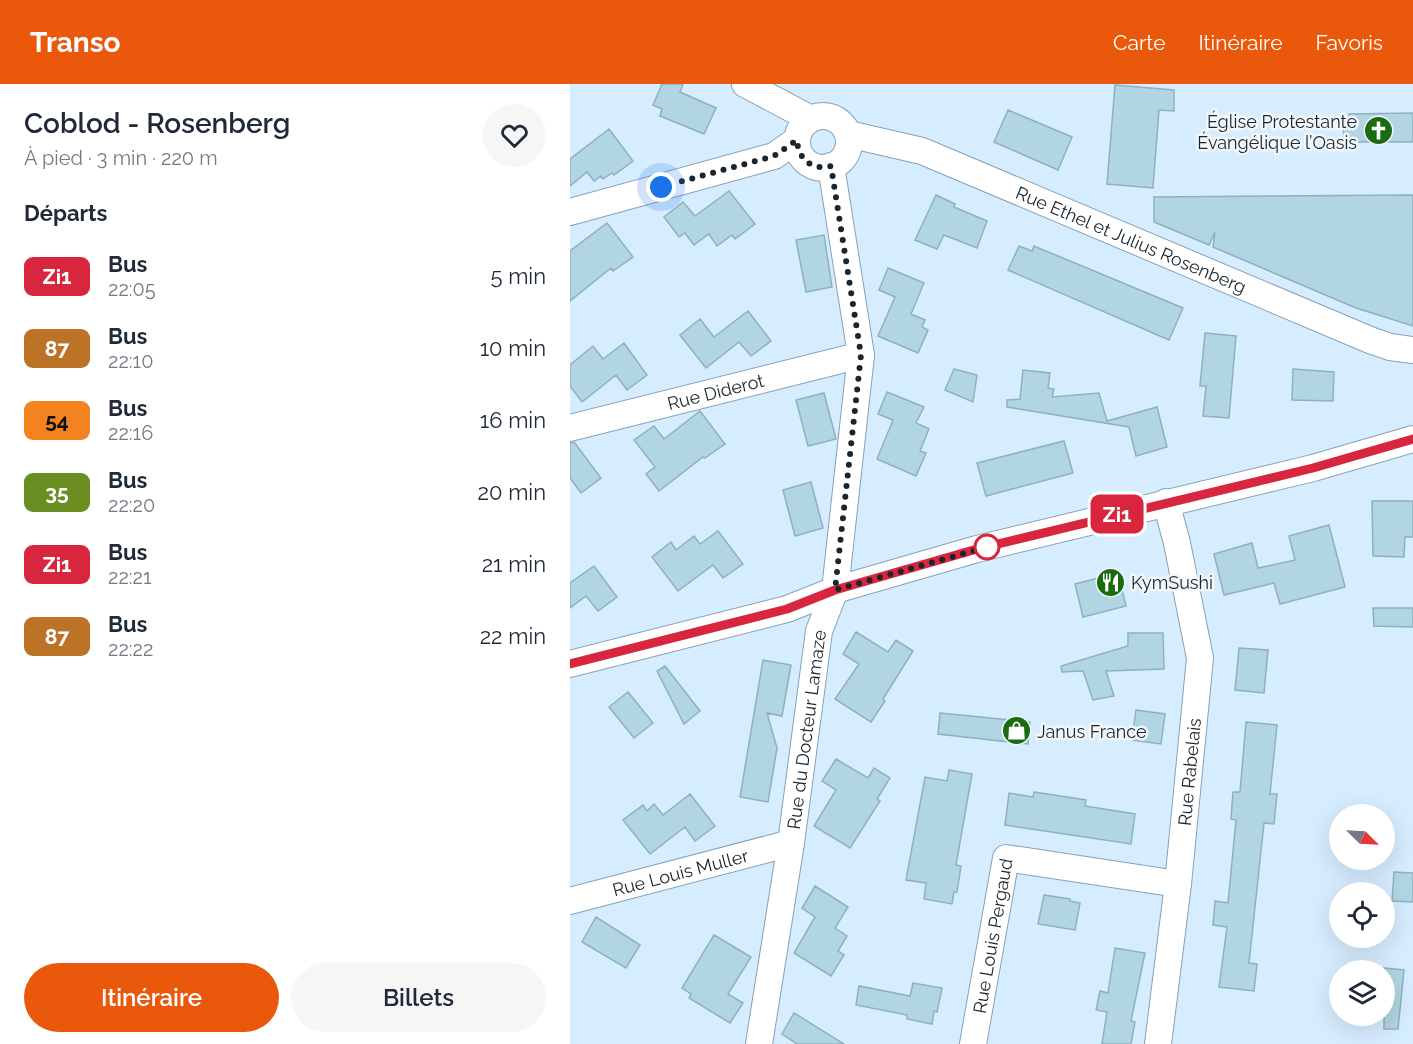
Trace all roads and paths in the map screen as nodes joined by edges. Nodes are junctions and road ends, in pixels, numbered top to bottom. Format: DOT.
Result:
graph roads {
  1 [pos="746,84"];
  2 [pos="811,118"];
  3 [pos="848,134"];
  4 [pos="797,140"];
  5 [pos="831,166"];
  6 [pos="570,212"];
  7 [pos="1413,350"];
  8 [pos="861,355"];
  9 [pos="570,428"];
  10 [pos="1413,440"];
  11 [pos="1166,502"];
  12 [pos="835,590"];
  13 [pos="570,664"];
  14 [pos="791,843"];
  15 [pos="1178,884"];
  16 [pos="570,901"];
  17 [pos="759,1044"];
  18 [pos="973,1044"];
  19 [pos="1158,1044"];
  1 -- 2 [label="street, Rue Ethel et Julius Rosenberg"];
  2 -- 3 [label="street, Rue Ethel et Julius Rosenberg"];
  2 -- 4 [label="street"];
  3 -- 5 [label="street"];
  3 -- 7 [label="street, Rue Ethel et Julius Rosenberg"];
  4 -- 5 [label="street"];
  4 -- 6 [label="street"];
  5 -- 8 [label="street, Rue du Docteur Lamaze"];
  8 -- 9 [label="street, Rue Diderot"];
  8 -- 12 [label="street, Rue du Docteur Lamaze"];
  10 -- 11 [label="street"];
  11 -- 12 [label="street"];
  11 -- 15 [label="street, Rue Rabelais"];
  12 -- 13 [label="street"];
  12 -- 14 [label="street, Rue du Docteur Lamaze"];
  14 -- 16 [label="street, Rue Louis Muller"];
  14 -- 17 [label="street, Rue du Docteur Lamaze"];
  15 -- 18 [label="street, Rue Louis Pergaud"];
  15 -- 19 [label="street, Rue Rabelais"];
}
